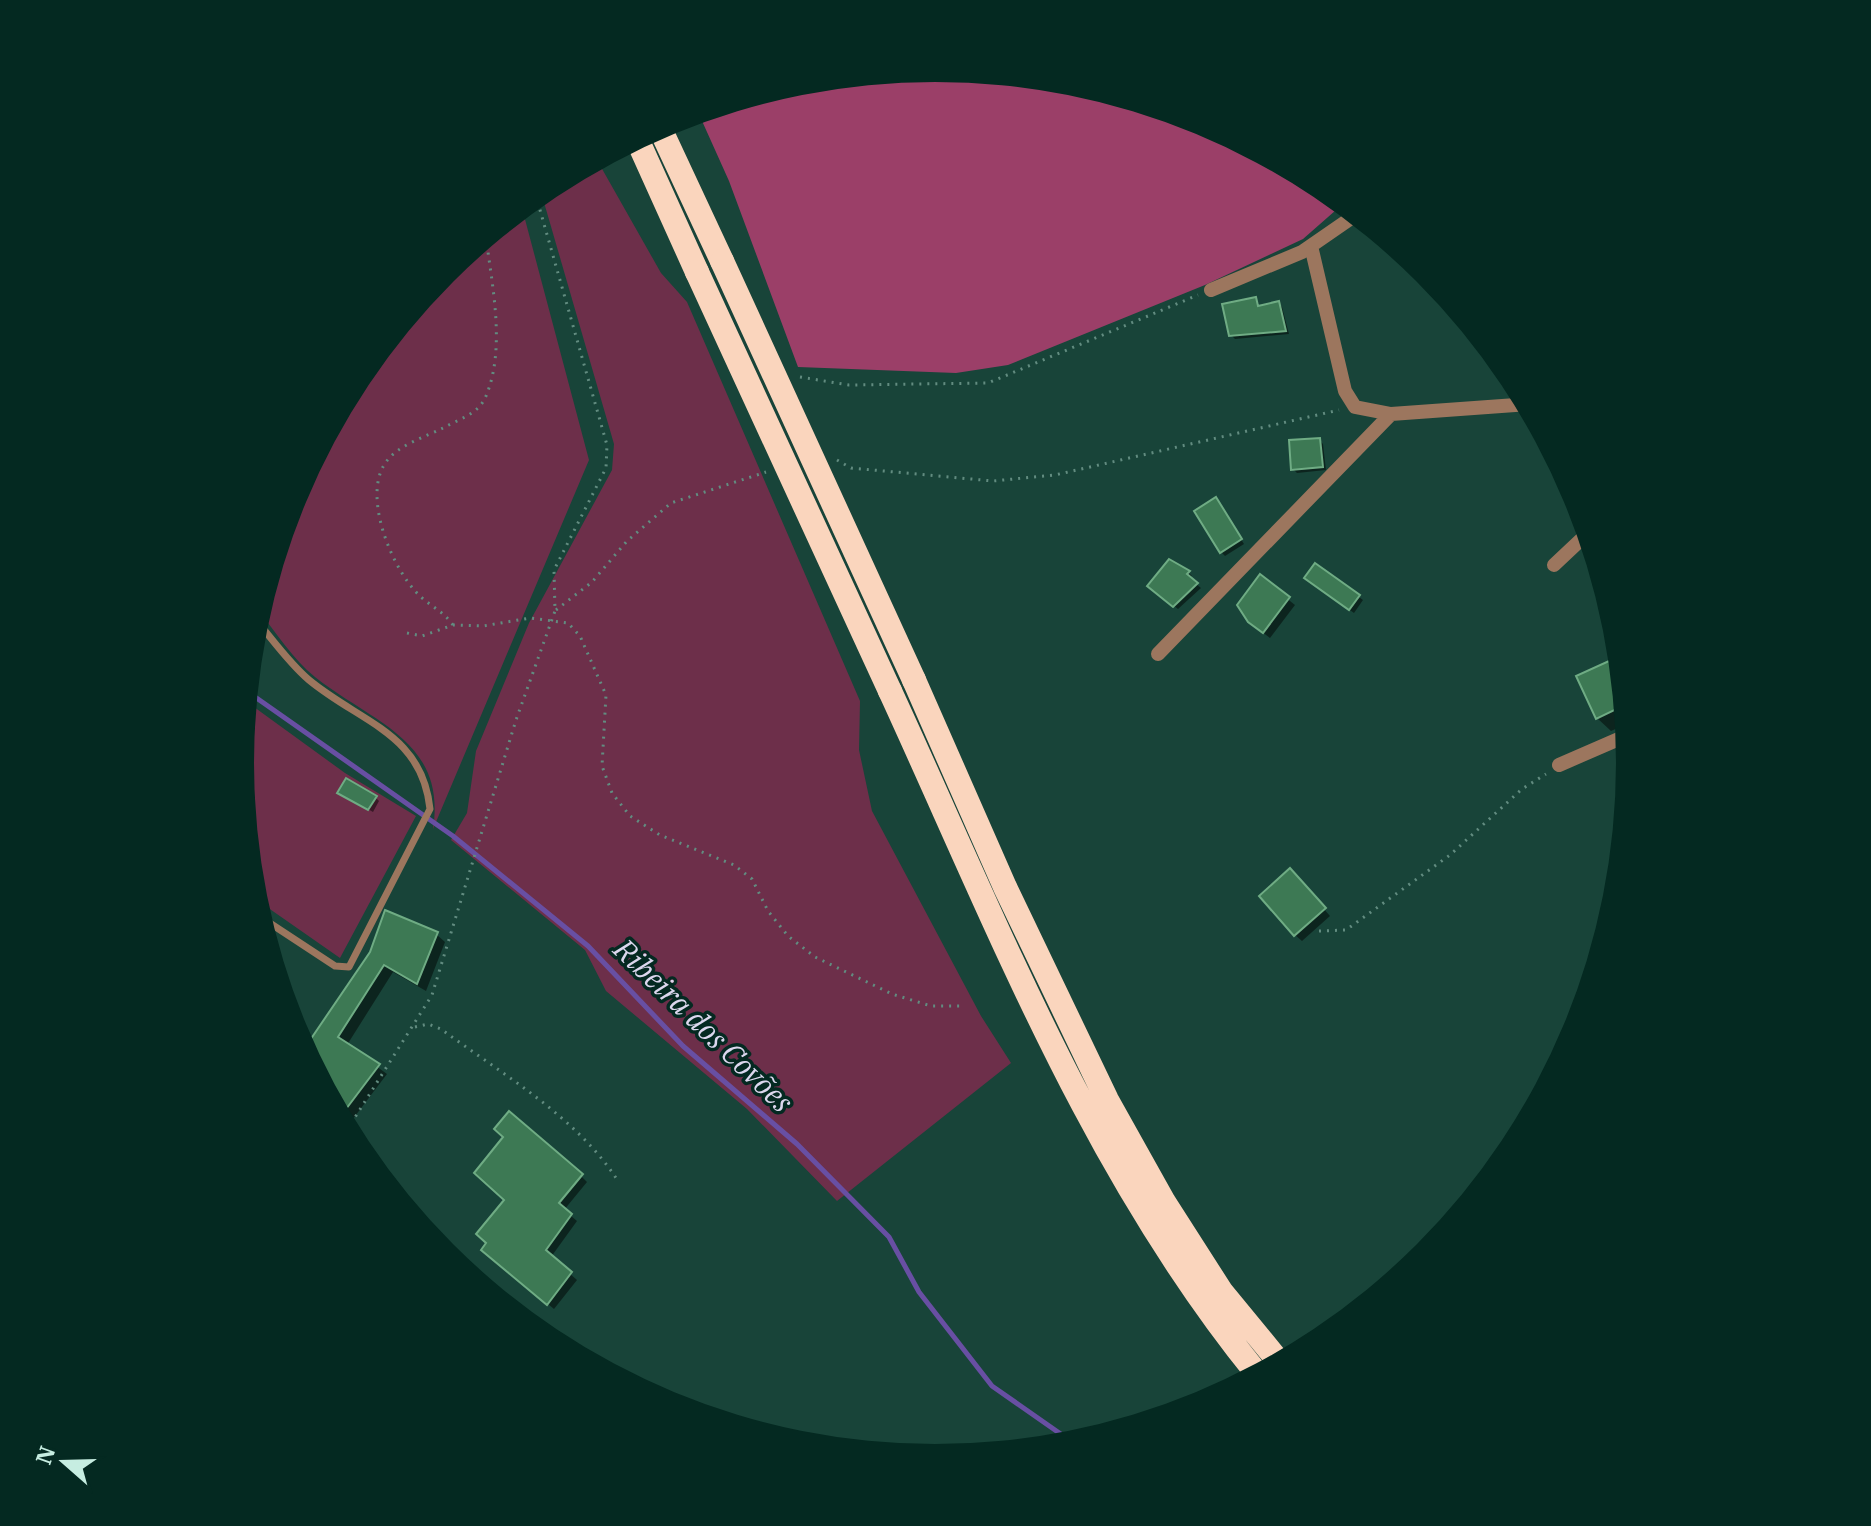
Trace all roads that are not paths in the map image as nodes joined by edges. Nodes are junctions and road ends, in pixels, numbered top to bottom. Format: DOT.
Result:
graph roads {
  1 [pos="665,138"];
  2 [pos="641,149"];
  3 [pos="1347,221"];
  4 [pos="1311,246"];
  5 [pos="1211,290"];
  6 [pos="1514,405"];
  7 [pos="1391,414"];
  8 [pos="1579,541"];
  9 [pos="1554,565"];
  10 [pos="267,633"];
  11 [pos="1158,654"];
  12 [pos="1615,740"];
  13 [pos="1559,765"];
  14 [pos="275,927"];
  15 [pos="1273,1355"];
  16 [pos="1251,1366"];
  1 -- 15 [label="highway, bridge"];
  2 -- 16 [label="highway, bridge"];
  3 -- 4 [label="street"];
  4 -- 5 [label="street"];
  4 -- 7 [label="street"];
  6 -- 7 [label="street"];
  7 -- 11 [label="street"];
  8 -- 9 [label="street"];
  10 -- 14 [label="lane"];
  12 -- 13 [label="street"];
}
